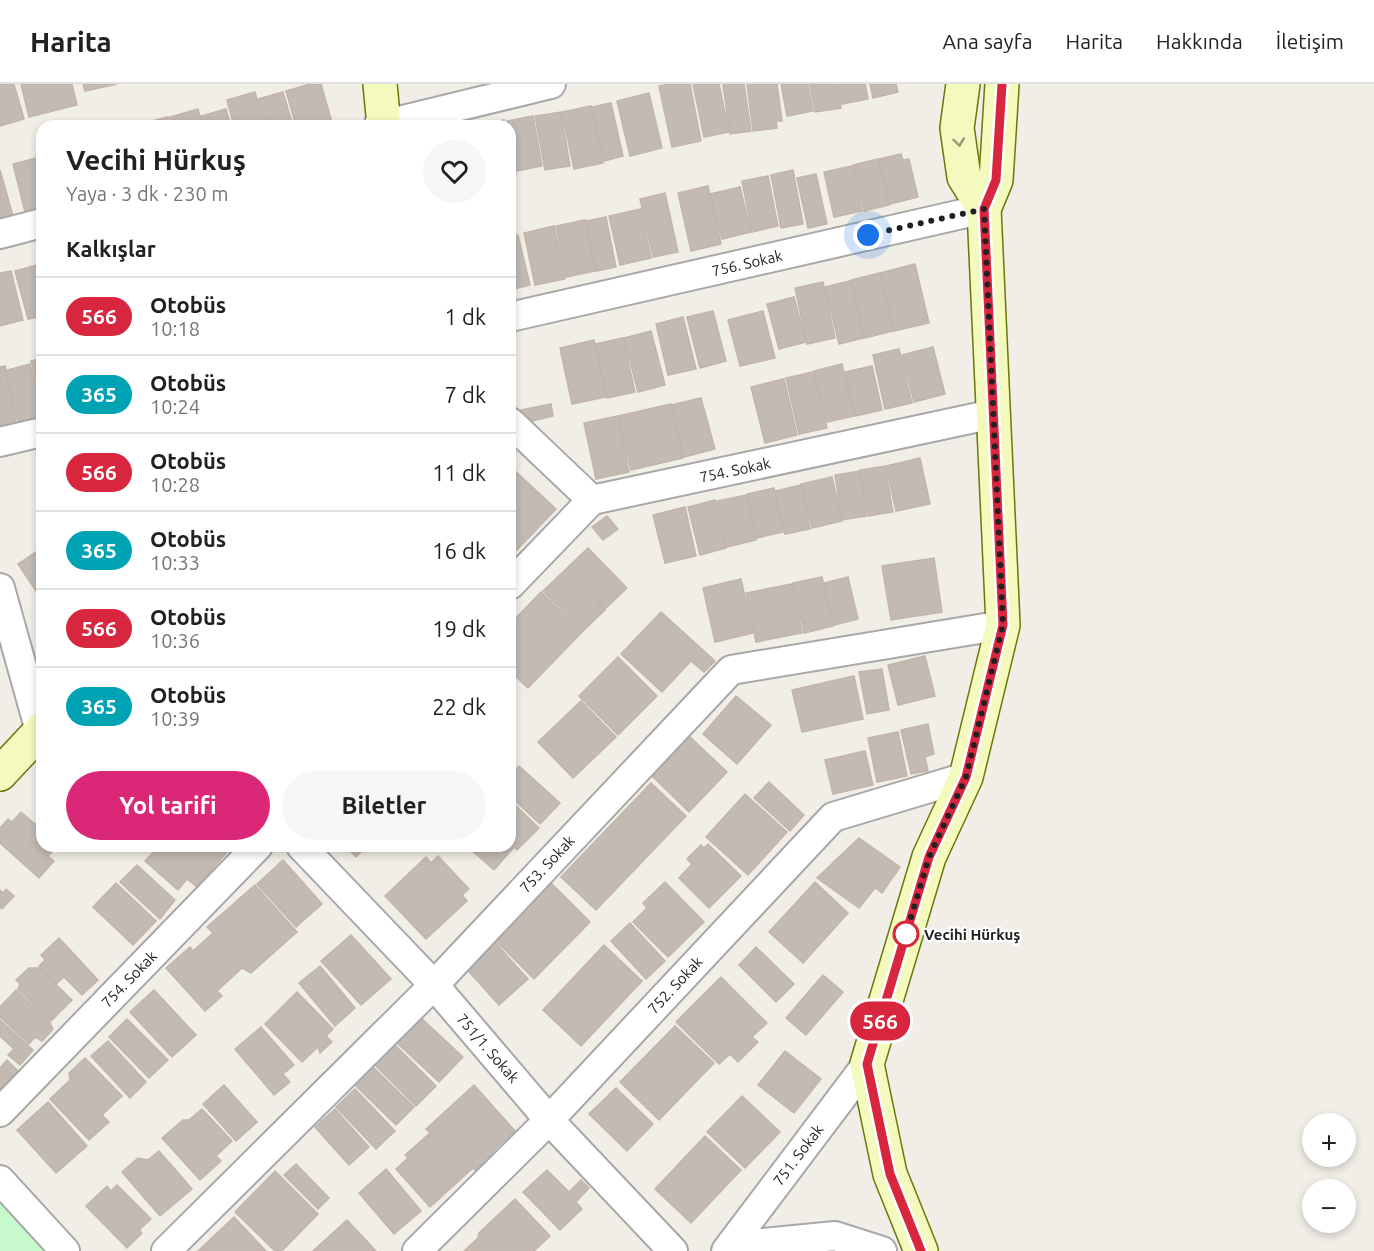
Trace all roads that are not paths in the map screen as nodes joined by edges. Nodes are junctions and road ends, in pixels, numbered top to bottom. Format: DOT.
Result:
graph roads {
  1 [pos="380,84"];
  2 [pos="551,84"];
  3 [pos="963,84"];
  4 [pos="1002,84"];
  5 [pos="382,120"];
  6 [pos="403,120"];
  7 [pos="984,209"];
  8 [pos="36,225"];
  9 [pos="0,234"];
  10 [pos="516,316"];
  11 [pos="993,414"];
  12 [pos="516,428"];
  13 [pos="36,433"];
  14 [pos="0,442"];
  15 [pos="592,500"];
  16 [pos="516,579"];
  17 [pos="0,588"];
  18 [pos="1003,625"];
  19 [pos="36,713"];
  20 [pos="36,735"];
  21 [pos="0,774"];
  22 [pos="966,777"];
  23 [pos="252,852"];
  24 [pos="307,852"];
  25 [pos="434,985"];
  26 [pos="867,1064"];
  27 [pos="0,1112"];
  28 [pos="549,1120"];
  29 [pos="0,1180"];
  30 [pos="728,1248"];
  31 [pos="65,1251"];
  32 [pos="166,1251"];
  33 [pos="417,1251"];
  34 [pos="673,1251"];
  35 [pos="882,1251"];
  36 [pos="921,1251"];
  1 -- 5 [label="main road"];
  2 -- 6 [label="street"];
  3 -- 7 [label="main road, one-way"];
  4 -- 7 [label="main road"];
  7 -- 10 [label="street, 756. Sokak"];
  7 -- 11 [label="main road"];
  8 -- 9 [label="street"];
  11 -- 15 [label="street, 754. Sokak"];
  11 -- 18 [label="main road"];
  12 -- 15 [label="street"];
  13 -- 14 [label="street"];
  15 -- 16 [label="street"];
  17 -- 19 [label="street"];
  18 -- 22 [label="main road"];
  18 -- 25 [label="street, 753. Sokak"];
  20 -- 21 [label="main road"];
  22 -- 26 [label="main road"];
  22 -- 28 [label="street, 752. Sokak"];
  23 -- 27 [label="street, 754. Sokak"];
  24 -- 25 [label="street, 751/1. Sokak"];
  25 -- 28 [label="street, 751/1. Sokak"];
  25 -- 32 [label="street, 753. Sokak"];
  26 -- 30 [label="street, 751. Sokak"];
  26 -- 36 [label="main road"];
  28 -- 33 [label="street, 752. Sokak"];
  28 -- 34 [label="street, 751/1. Sokak"];
  29 -- 31 [label="street"];
  30 -- 35 [label="street, 751. Sokak"];
}
